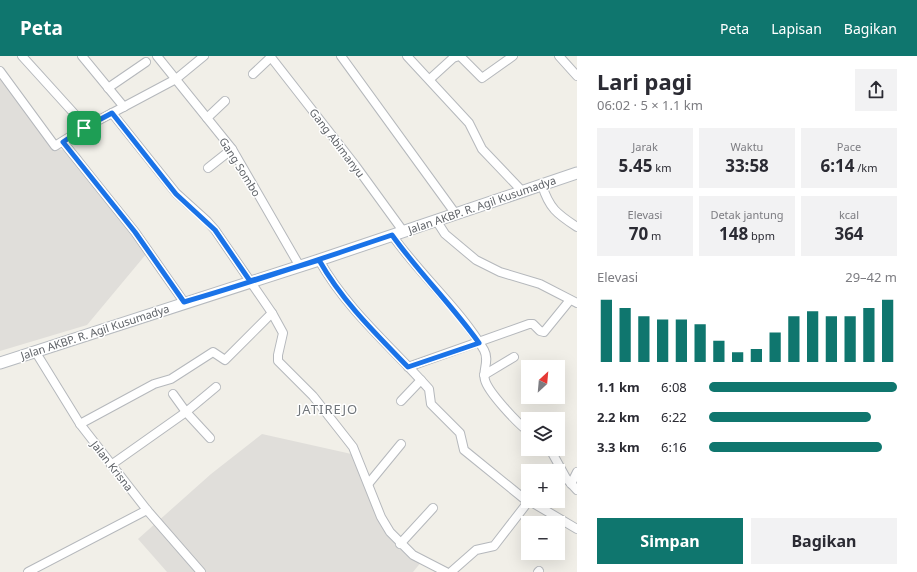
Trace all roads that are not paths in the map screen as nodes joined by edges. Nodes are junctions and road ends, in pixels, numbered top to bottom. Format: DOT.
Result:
graph roads {
  1 [pos="22,56"];
  2 [pos="82,56"];
  3 [pos="157,56"];
  4 [pos="204,56"];
  5 [pos="341,56"];
  6 [pos="407,56"];
  7 [pos="460,56"];
  8 [pos="513,56"];
  9 [pos="559,56"];
  10 [pos="270,57"];
  11 [pos="146,62"];
  12 [pos="0,72"];
  13 [pos="253,74"];
  14 [pos="577,76"];
  15 [pos="176,79"];
  16 [pos="430,79"];
  17 [pos="108,88"];
  18 [pos="225,101"];
  19 [pos="124,106"];
  20 [pos="112,113"];
  21 [pos="207,118"];
  22 [pos="84,128"];
  23 [pos="63,142"];
  24 [pos="232,149"];
  25 [pos="208,168"];
  26 [pos="577,173"];
  27 [pos="542,185"];
  28 [pos="523,192"];
  29 [pos="455,214"];
  30 [pos="436,220"];
  31 [pos="577,227"];
  32 [pos="398,233"];
  33 [pos="319,260"];
  34 [pos="299,266"];
  35 [pos="250,281"];
  36 [pos="184,302"];
  37 [pos="574,302"];
  38 [pos="272,313"];
  39 [pos="479,343"];
  40 [pos="35,351"];
  41 [pos="514,357"];
  42 [pos="0,363"];
  43 [pos="408,367"];
  44 [pos="484,375"];
  45 [pos="421,380"];
  46 [pos="216,388"];
  47 [pos="173,394"];
  48 [pos="402,401"];
  49 [pos="186,412"];
  50 [pos="80,424"];
  51 [pos="521,425"];
  52 [pos="210,438"];
  53 [pos="401,444"];
  54 [pos="554,456"];
  55 [pos="111,465"];
  56 [pos="577,472"];
  57 [pos="369,483"];
  58 [pos="571,484"];
  59 [pos="577,490"];
  60 [pos="521,496"];
  61 [pos="433,508"];
  62 [pos="523,508"];
  63 [pos="543,508"];
  64 [pos="147,510"];
  65 [pos="577,528"];
  66 [pos="400,544"];
  67 [pos="28,572"];
  68 [pos="201,572"];
  69 [pos="446,572"];
  70 [pos="451,572"];
  1 -- 22 [label="street"];
  2 -- 17 [label="street"];
  3 -- 15 [label="street, Gang Sombo"];
  4 -- 15 [label="street"];
  5 -- 29 [label="street"];
  6 -- 16 [label="street"];
  7 -- 8 [label="street"];
  7 -- 16 [label="street"];
  9 -- 14 [label="street"];
  10 -- 13 [label="street"];
  10 -- 32 [label="street, Gang Abimanyu"];
  11 -- 17 [label="street"];
  12 -- 23 [label="street"];
  15 -- 19 [label="street"];
  15 -- 21 [label="street, Gang Sombo"];
  16 -- 28 [label="street"];
  17 -- 19 [label="street"];
  18 -- 21 [label="street"];
  19 -- 20 [label="street"];
  20 -- 22 [label="street"];
  20 -- 35 [label="street"];
  21 -- 24 [label="street, Gang Sombo"];
  22 -- 23 [label="street"];
  23 -- 36 [label="street"];
  24 -- 25 [label="street"];
  24 -- 34 [label="street, Gang Sombo"];
  26 -- 27 [label="main road, Jalan AKBP. R. Agil Kusumadya"];
  27 -- 28 [label="main road, Jalan AKBP. R. Agil Kusumadya"];
  27 -- 31 [label="street"];
  28 -- 29 [label="main road, Jalan AKBP. R. Agil Kusumadya"];
  29 -- 30 [label="main road, Jalan AKBP. R. Agil Kusumadya"];
  30 -- 32 [label="main road, Jalan AKBP. R. Agil Kusumadya"];
  30 -- 37 [label="street"];
  32 -- 33 [label="main road, Jalan AKBP. R. Agil Kusumadya"];
  32 -- 39 [label="street, Gang Abimanyu"];
  33 -- 34 [label="main road, Jalan AKBP. R. Agil Kusumadya"];
  33 -- 43 [label="street"];
  34 -- 35 [label="main road, Jalan AKBP. R. Agil Kusumadya"];
  35 -- 36 [label="main road, Jalan AKBP. R. Agil Kusumadya"];
  35 -- 38 [label="street"];
  36 -- 40 [label="main road, Jalan AKBP. R. Agil Kusumadya"];
  37 -- 39 [label="street"];
  38 -- 50 [label="street"];
  38 -- 57 [label="street"];
  39 -- 43 [label="street"];
  39 -- 44 [label="street, Gang Abimanyu"];
  40 -- 42 [label="main road, Jalan AKBP. R. Agil Kusumadya"];
  40 -- 50 [label="street, Jalan Krisna"];
  41 -- 44 [label="street"];
  43 -- 45 [label="street"];
  44 -- 51 [label="street"];
  45 -- 48 [label="street"];
  45 -- 60 [label="street"];
  46 -- 49 [label="street"];
  47 -- 49 [label="street"];
  49 -- 52 [label="street"];
  49 -- 55 [label="street"];
  50 -- 55 [label="street, Jalan Krisna"];
  53 -- 57 [label="street"];
  54 -- 58 [label="street"];
  55 -- 64 [label="street, Jalan Krisna"];
  56 -- 58 [label="street"];
  57 -- 66 [label="street"];
  58 -- 59 [label="street"];
  61 -- 66 [label="street"];
  62 -- 70 [label="street"];
  63 -- 65 [label="street"];
  64 -- 67 [label="street"];
  64 -- 68 [label="street, Jalan Krisna"];
  66 -- 69 [label="street"];
}
